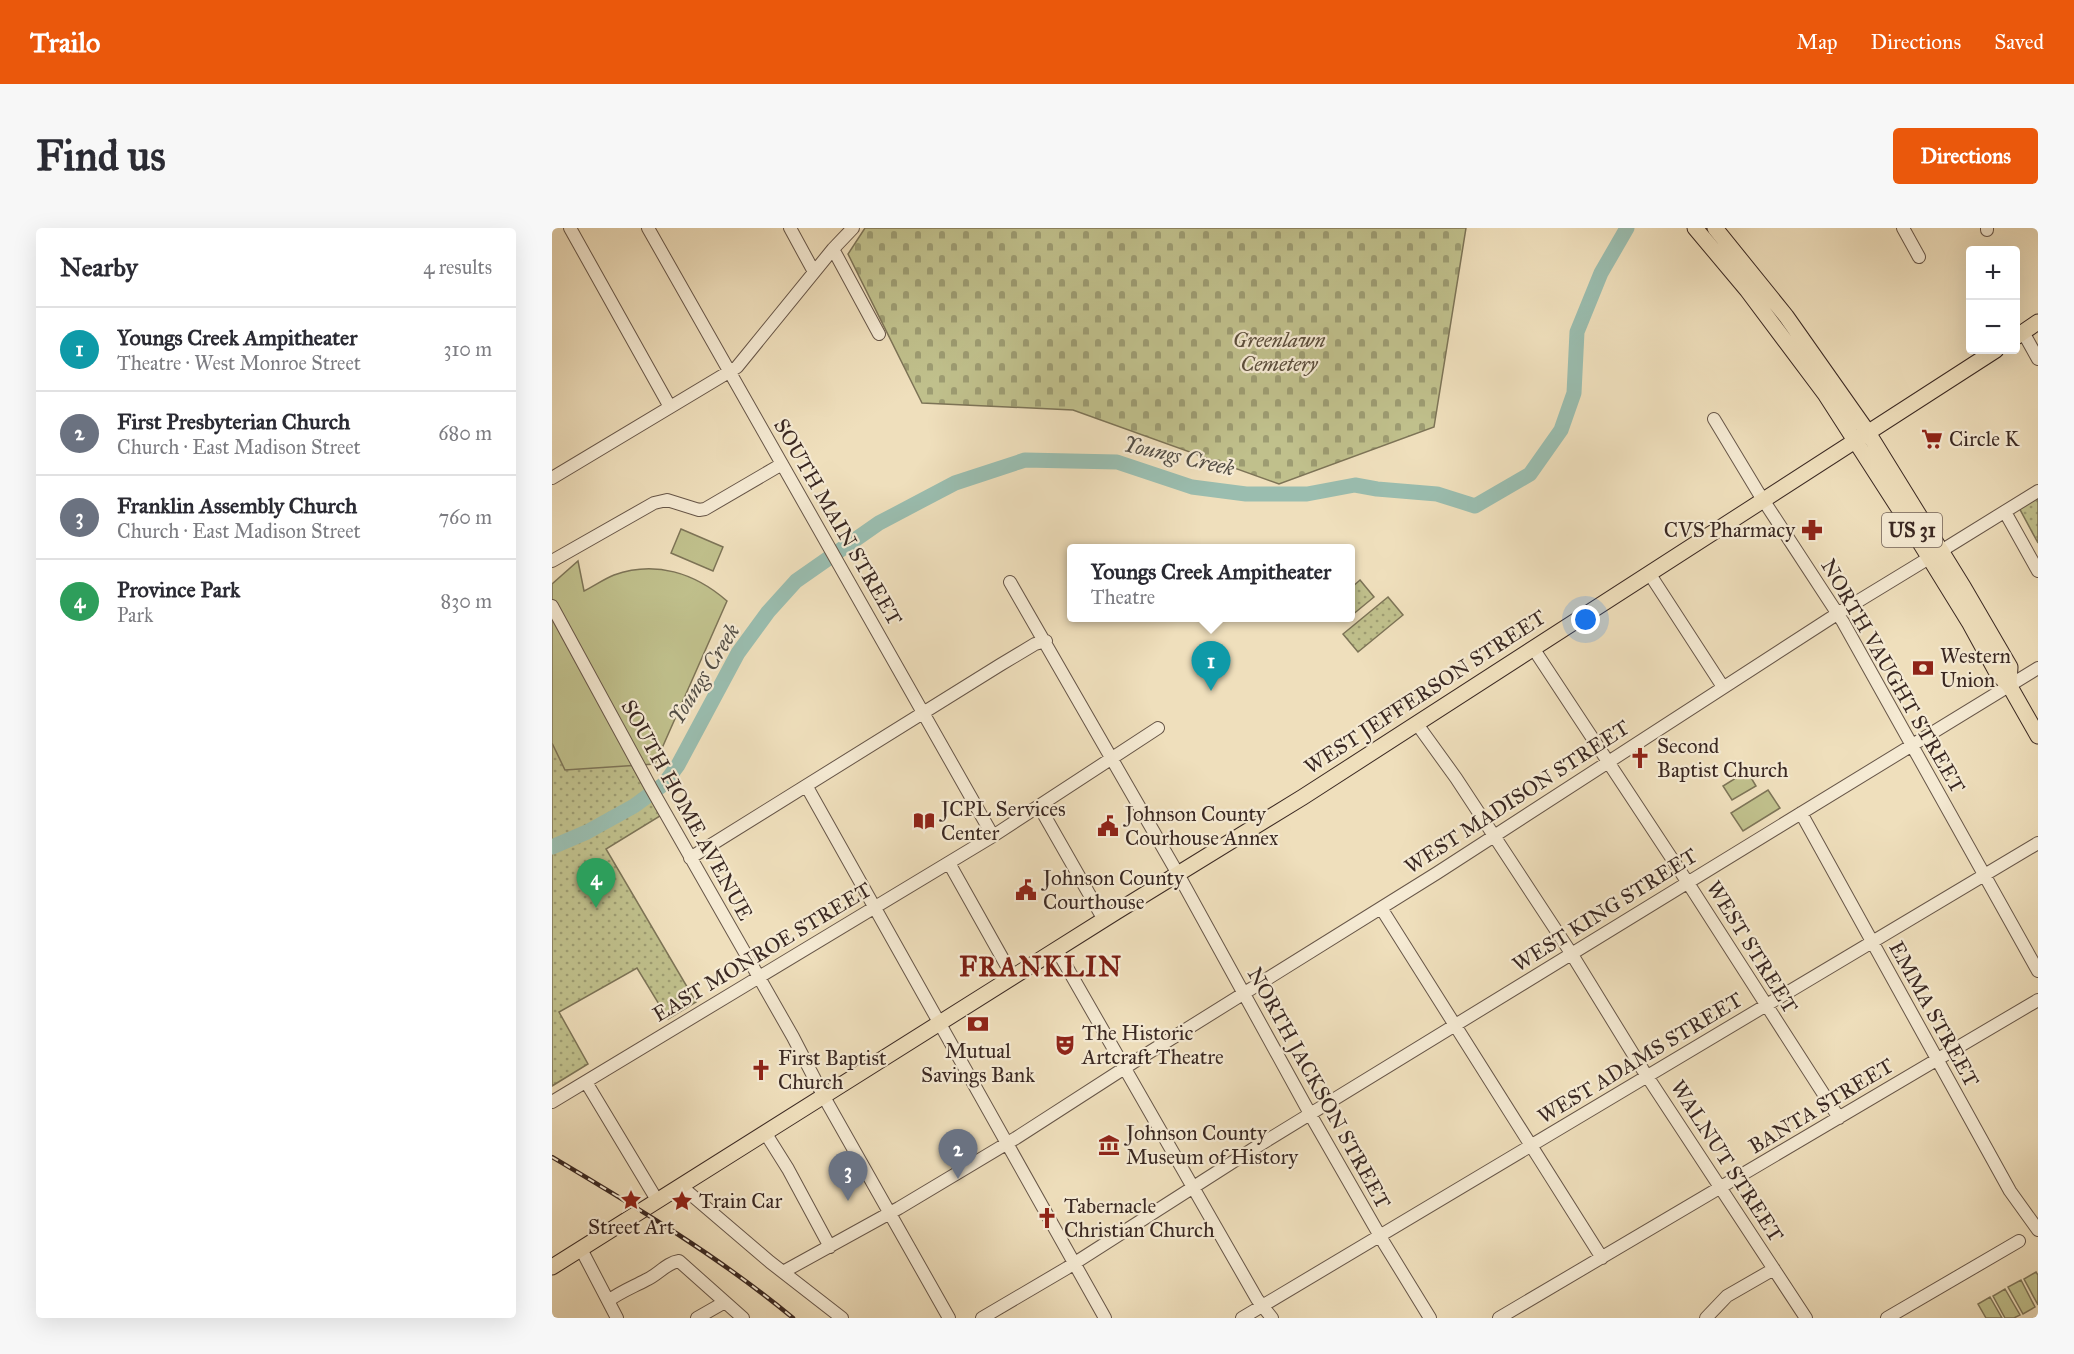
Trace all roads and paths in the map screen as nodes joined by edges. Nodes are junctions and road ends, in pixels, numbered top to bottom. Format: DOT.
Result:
graph roads {
  1 [pos="570,228"];
  2 [pos="648,228"];
  3 [pos="790,228"];
  4 [pos="853,228"];
  5 [pos="1695,228"];
  6 [pos="1715,228"];
  7 [pos="1903,228"];
  8 [pos="833,249"];
  9 [pos="1919,256"];
  10 [pos="814,272"];
  11 [pos="2038,322"];
  12 [pos="879,334"];
  13 [pos="2020,334"];
  14 [pos="2020,336"];
  15 [pos="1990,354"];
  16 [pos="2038,359"];
  17 [pos="729,373"];
  18 [pos="669,407"];
  19 [pos="1714,419"];
  20 [pos="1861,435"];
  21 [pos="782,464"];
  22 [pos="552,478"];
  23 [pos="2038,491"];
  24 [pos="1763,500"];
  25 [pos="2005,512"];
  26 [pos="1935,555"];
  27 [pos="552,561"];
  28 [pos="2038,571"];
  29 [pos="1649,573"];
  30 [pos="1010,582"];
  31 [pos="552,606"];
  32 [pos="1837,614"];
  33 [pos="1046,641"];
  34 [pos="1533,648"];
  35 [pos="2038,668"];
  36 [pos="2009,685"];
  37 [pos="1723,687"];
  38 [pos="924,713"];
  39 [pos="1417,724"];
  40 [pos="1158,728"];
  41 [pos="2038,736"];
  42 [pos="1912,744"];
  43 [pos="1111,758"];
  44 [pos="1608,762"];
  45 [pos="807,787"];
  46 [pos="1039,806"];
  47 [pos="1801,813"];
  48 [pos="993,836"];
  49 [pos="1494,836"];
  50 [pos="2038,843"];
  51 [pos="690,858"];
  52 [pos="949,863"];
  53 [pos="1178,874"];
  54 [pos="1984,876"];
  55 [pos="1688,883"];
  56 [pos="874,907"];
  57 [pos="1381,908"];
  58 [pos="1104,920"];
  59 [pos="1873,942"];
  60 [pos="1057,950"];
  61 [pos="1571,953"];
  62 [pos="2038,971"];
  63 [pos="759,976"];
  64 [pos="1013,977"];
  65 [pos="1244,995"];
  66 [pos="2038,1000"];
  67 [pos="1766,1005"];
  68 [pos="940,1024"];
  69 [pos="1456,1026"];
  70 [pos="1938,1059"];
  71 [pos="1125,1068"];
  72 [pos="1648,1077"];
  73 [pos="586,1082"];
  74 [pos="825,1097"];
  75 [pos="552,1102"];
  76 [pos="1311,1114"];
  77 [pos="1839,1118"];
  78 [pos="766,1134"];
  79 [pos="1007,1144"];
  80 [pos="1532,1145"];
  81 [pos="681,1186"];
  82 [pos="1193,1187"];
  83 [pos="1721,1187"];
  84 [pos="657,1200"];
  85 [pos="889,1213"];
  86 [pos="2038,1230"];
  87 [pos="1380,1236"];
  88 [pos="2019,1241"];
  89 [pos="830,1246"];
  90 [pos="581,1249"];
  91 [pos="1602,1257"];
  92 [pos="1075,1263"];
  93 [pos="552,1267"];
  94 [pos="1774,1269"];
  95 [pos="783,1272"];
  96 [pos="608,1301"];
  97 [pos="725,1302"];
  98 [pos="1262,1306"];
  99 [pos="617,1318"];
  100 [pos="697,1318"];
  101 [pos="743,1318"];
  102 [pos="842,1318"];
  103 [pos="949,1318"];
  104 [pos="982,1318"];
  105 [pos="1106,1318"];
  106 [pos="1242,1318"];
  107 [pos="1272,1318"];
  108 [pos="1430,1318"];
  109 [pos="1499,1318"];
  110 [pos="1706,1318"];
  111 [pos="1806,1318"];
  112 [pos="1887,1318"];
  1 -- 18 [label="street"];
  2 -- 17 [label="street, SOUTH MAIN STREET"];
  3 -- 10 [label="street"];
  4 -- 8 [label="street"];
  5 -- 20 [label="main road, US 31"];
  6 -- 20 [label="main road, US 31"];
  7 -- 9 [label="street"];
  8 -- 10 [label="street"];
  8 -- 12 [label="street"];
  10 -- 17 [label="street"];
  11 -- 13 [label="main road"];
  14 -- 16 [label="street"];
  15 -- 20 [label="main road, WEST JEFFERSON STREET"];
  17 -- 18 [label="street"];
  17 -- 21 [label="street, SOUTH MAIN STREET"];
  18 -- 22 [label="street"];
  19 -- 24 [label="street, NORTH VAUGHT STREET"];
  20 -- 24 [label="main road, WEST JEFFERSON STREET"];
  20 -- 26 [label="main road, US 31"];
  21 -- 27 [label="street"];
  21 -- 38 [label="street, SOUTH MAIN STREET"];
  23 -- 25 [label="street, WEST MADISON STREET"];
  24 -- 29 [label="main road, WEST JEFFERSON STREET"];
  24 -- 32 [label="street, NORTH VAUGHT STREET"];
  25 -- 26 [label="street, WEST MADISON STREET"];
  25 -- 28 [label="street"];
  26 -- 32 [label="street, WEST MADISON STREET"];
  26 -- 36 [label="main road, US 31"];
  29 -- 34 [label="main road, WEST JEFFERSON STREET"];
  29 -- 37 [label="street"];
  30 -- 33 [label="street, NORTH JACKSON STREET"];
  31 -- 51 [label="street, SOUTH HOME AVENUE"];
  32 -- 37 [label="street, WEST MADISON STREET"];
  32 -- 42 [label="street, NORTH VAUGHT STREET"];
  33 -- 38 [label="street"];
  33 -- 43 [label="street, NORTH JACKSON STREET"];
  34 -- 39 [label="main road, WEST JEFFERSON STREET"];
  34 -- 44 [label="street, WEST STREET"];
  35 -- 36 [label="street, WEST KING STREET"];
  36 -- 41 [label="main road, US 31"];
  36 -- 42 [label="street, WEST KING STREET"];
  37 -- 44 [label="street, WEST MADISON STREET"];
  38 -- 45 [label="street"];
  38 -- 48 [label="street, SOUTH MAIN STREET"];
  39 -- 49 [label="street, WALNUT STREET"];
  39 -- 53 [label="main road, WEST JEFFERSON STREET"];
  40 -- 43 [label="street, EAST MONROE STREET"];
  42 -- 47 [label="street, WEST KING STREET"];
  42 -- 54 [label="street, NORTH VAUGHT STREET"];
  43 -- 46 [label="street, EAST MONROE STREET"];
  43 -- 53 [label="street, NORTH JACKSON STREET"];
  44 -- 49 [label="street, WEST MADISON STREET"];
  44 -- 55 [label="street, WEST STREET"];
  45 -- 51 [label="street"];
  45 -- 56 [label="street"];
  46 -- 48 [label="street, EAST MONROE STREET"];
  46 -- 58 [label="street"];
  47 -- 55 [label="street, WEST KING STREET"];
  47 -- 59 [label="street, EMMA STREET"];
  48 -- 52 [label="street, EAST MONROE STREET"];
  49 -- 57 [label="street, WEST MADISON STREET"];
  49 -- 61 [label="street, WALNUT STREET"];
  50 -- 54 [label="street, WEST ADAMS STREET"];
  51 -- 63 [label="street, SOUTH HOME AVENUE"];
  52 -- 56 [label="street, EAST MONROE STREET"];
  52 -- 64 [label="street"];
  53 -- 58 [label="main road, WEST JEFFERSON STREET"];
  53 -- 65 [label="street, NORTH JACKSON STREET"];
  54 -- 59 [label="street, WEST ADAMS STREET"];
  54 -- 62 [label="street, NORTH VAUGHT STREET"];
  55 -- 61 [label="street, WEST KING STREET"];
  55 -- 67 [label="street, WEST STREET"];
  56 -- 63 [label="street, EAST MONROE STREET"];
  56 -- 68 [label="street"];
  57 -- 65 [label="street, WEST MADISON STREET"];
  57 -- 69 [label="street"];
  58 -- 60 [label="main road, WEST JEFFERSON STREET"];
  59 -- 67 [label="street, WEST ADAMS STREET"];
  59 -- 70 [label="street, EMMA STREET"];
  60 -- 64 [label="main road, WEST JEFFERSON STREET"];
  60 -- 71 [label="street"];
  61 -- 69 [label="street, WEST KING STREET"];
  61 -- 72 [label="street, WALNUT STREET"];
  63 -- 73 [label="street, EAST MONROE STREET"];
  63 -- 74 [label="street, SOUTH HOME AVENUE"];
  64 -- 68 [label="main road, WEST JEFFERSON STREET"];
  65 -- 71 [label="street, WEST MADISON STREET"];
  65 -- 76 [label="street, NORTH JACKSON STREET"];
  66 -- 70 [label="street, BANTA STREET"];
  67 -- 72 [label="street, WEST ADAMS STREET"];
  67 -- 77 [label="street, WEST STREET"];
  68 -- 74 [label="main road, WEST JEFFERSON STREET"];
  68 -- 79 [label="street"];
  69 -- 76 [label="street, WEST KING STREET"];
  69 -- 80 [label="street"];
  70 -- 77 [label="street, BANTA STREET"];
  70 -- 86 [label="street, EMMA STREET"];
  71 -- 79 [label="street, WEST MADISON STREET"];
  71 -- 82 [label="street"];
  72 -- 80 [label="street, WEST ADAMS STREET"];
  72 -- 83 [label="street, WALNUT STREET"];
  73 -- 75 [label="street, EAST MONROE STREET"];
  73 -- 84 [label="street"];
  74 -- 78 [label="main road, WEST JEFFERSON STREET"];
  74 -- 85 [label="street, SOUTH HOME AVENUE"];
  76 -- 82 [label="street, WEST KING STREET"];
  76 -- 87 [label="street, NORTH JACKSON STREET"];
  77 -- 83 [label="street, BANTA STREET"];
  78 -- 81 [label="main road, WEST JEFFERSON STREET"];
  78 -- 89 [label="street"];
  79 -- 85 [label="street, WEST MADISON STREET"];
  79 -- 92 [label="street"];
  80 -- 87 [label="street, WEST ADAMS STREET"];
  80 -- 91 [label="street"];
  81 -- 84 [label="main road, WEST JEFFERSON STREET"];
  81 -- 95 [label="street"];
  82 -- 92 [label="street, WEST KING STREET"];
  82 -- 98 [label="street"];
  83 -- 91 [label="street, BANTA STREET"];
  83 -- 94 [label="street, WALNUT STREET"];
  84 -- 90 [label="main road, WEST JEFFERSON STREET"];
  85 -- 89 [label="street, WEST MADISON STREET"];
  85 -- 103 [label="street, SOUTH HOME AVENUE"];
  87 -- 98 [label="street, WEST ADAMS STREET"];
  87 -- 108 [label="street, NORTH JACKSON STREET"];
  88 -- 112 [label="street"];
  89 -- 95 [label="street, WEST MADISON STREET"];
  90 -- 93 [label="main road, WEST JEFFERSON STREET"];
  90 -- 96 [label="street"];
  91 -- 109 [label="street, BANTA STREET"];
  92 -- 104 [label="street, WEST KING STREET"];
  92 -- 105 [label="street"];
  94 -- 110 [label="street"];
  94 -- 111 [label="street, WALNUT STREET"];
  95 -- 102 [label="street"];
  96 -- 97 [label="street"];
  96 -- 99 [label="street"];
  97 -- 100 [label="street"];
  97 -- 101 [label="street"];
  98 -- 106 [label="street, WEST ADAMS STREET"];
  98 -- 107 [label="street"];
}
